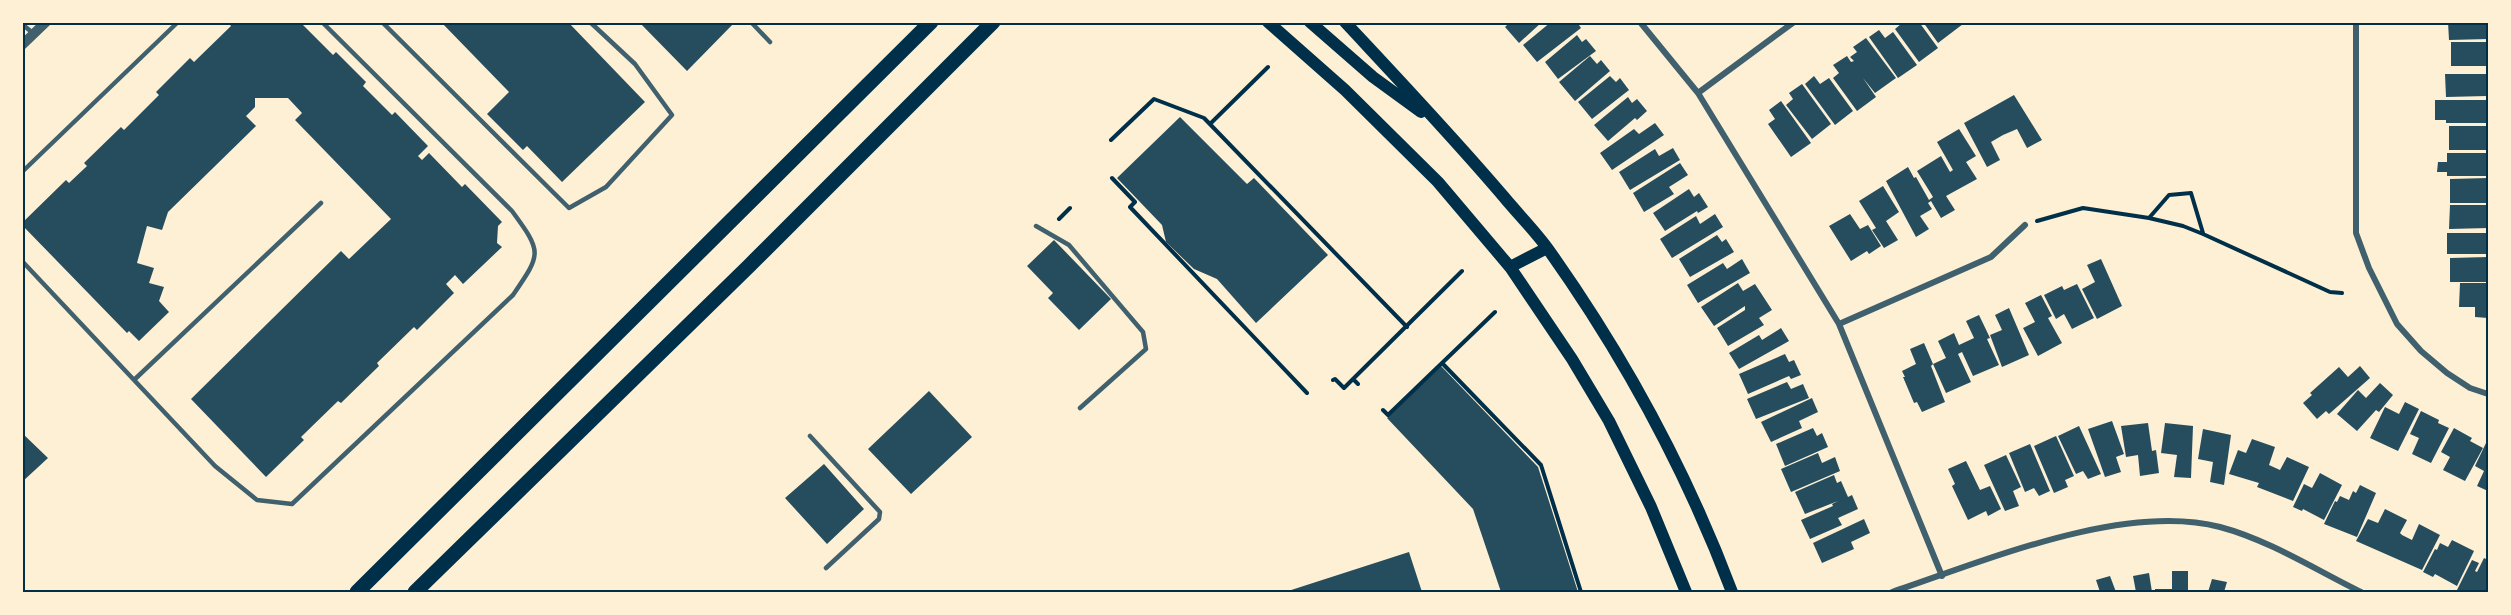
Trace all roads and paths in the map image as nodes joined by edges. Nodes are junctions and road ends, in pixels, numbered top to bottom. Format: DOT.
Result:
graph roads {
  1 [pos="46,22"];
  2 [pos="178,22"];
  3 [pos="322,22"];
  4 [pos="382,22"];
  5 [pos="590,22"];
  6 [pos="751,22"];
  7 [pos="931,22"];
  8 [pos="993,22"];
  9 [pos="1268,22"];
  10 [pos="1310,22"];
  11 [pos="1345,22"];
  12 [pos="1640,22"];
  13 [pos="1794,22"];
  14 [pos="2356,22"];
  15 [pos="22,24"];
  16 [pos="34,34"];
  17 [pos="770,42"];
  18 [pos="22,45"];
  19 [pos="1269,67"];
  20 [pos="1698,93"];
  21 [pos="1210,124"];
  22 [pos="1443,128"];
  23 [pos="1112,140"];
  24 [pos="22,172"];
  25 [pos="1112,178"];
  26 [pos="321,203"];
  27 [pos="1070,208"];
  28 [pos="2149,218"];
  29 [pos="1059,219"];
  30 [pos="2025,225"];
  31 [pos="1036,226"];
  32 [pos="2203,234"];
  33 [pos="1547,248"];
  34 [pos="22,261"];
  35 [pos="1510,267"];
  36 [pos="1462,271"];
  37 [pos="2342,293"];
  38 [pos="1495,312"];
  39 [pos="1839,324"];
  40 [pos="1407,327"];
  41 [pos="1442,363"];
  42 [pos="134,380"];
  43 [pos="1333,380"];
  44 [pos="1353,380"];
  45 [pos="1358,384"];
  46 [pos="1307,393"];
  47 [pos="2488,394"];
  48 [pos="1080,408"];
  49 [pos="1383,410"];
  50 [pos="810,436"];
  51 [pos="826,568"];
  52 [pos="1942,576"];
  53 [pos="357,592"];
  54 [pos="415,592"];
  55 [pos="1581,592"];
  56 [pos="1686,592"];
  57 [pos="1732,592"];
  58 [pos="1892,592"];
  59 [pos="2361,592"];
  1 -- 16 [label="street"];
  2 -- 24 [label="lane"];
  3 -- 42 [label="lane"];
  4 -- 5 [label="lane"];
  6 -- 17 [label="lane"];
  7 -- 53 [label="main road"];
  8 -- 54 [label="main road"];
  9 -- 35 [label="main road"];
  10 -- 22 [label="main road"];
  11 -- 22 [label="main road"];
  12 -- 20 [label="street"];
  13 -- 20 [label="street"];
  14 -- 47 [label="street"];
  15 -- 16 [label="lane"];
  16 -- 18 [label="street"];
  19 -- 21 [label="path"];
  20 -- 39 [label="street"];
  21 -- 23 [label="path"];
  21 -- 40 [label="path"];
  22 -- 33 [label="main road"];
  25 -- 46 [label="path"];
  26 -- 42 [label="lane"];
  27 -- 29 [label="path"];
  28 -- 30 [label="path"];
  28 -- 32 [label="path"];
  28 -- 32 [label="path"];
  30 -- 39 [label="street"];
  31 -- 48 [label="lane"];
  32 -- 37 [label="path"];
  33 -- 35 [label="main road"];
  33 -- 57 [label="main road"];
  34 -- 42 [label="lane"];
  35 -- 56 [label="main road"];
  36 -- 40 [label="path"];
  38 -- 41 [label="path"];
  39 -- 52 [label="street"];
  40 -- 44 [label="path"];
  41 -- 49 [label="path"];
  41 -- 55 [label="path"];
  43 -- 44 [label="path"];
  44 -- 45 [label="path"];
  50 -- 51 [label="lane"];
  52 -- 58 [label="street"];
  52 -- 59 [label="street"];
}
